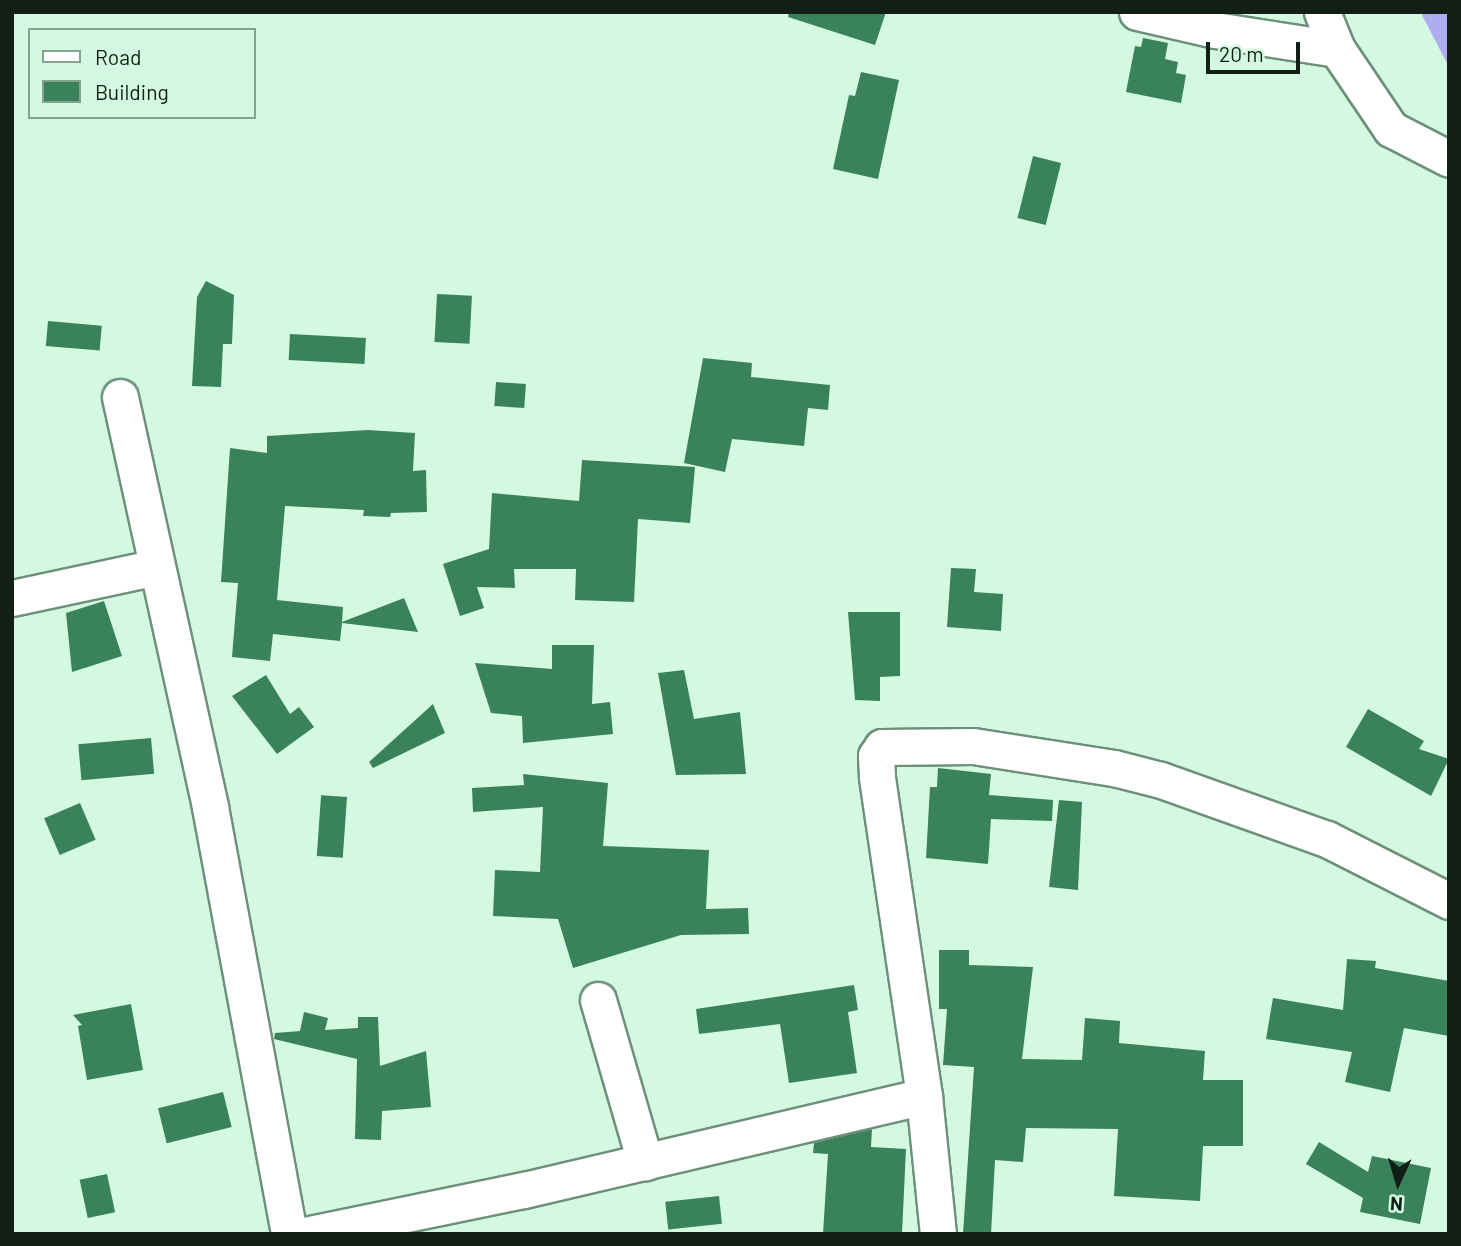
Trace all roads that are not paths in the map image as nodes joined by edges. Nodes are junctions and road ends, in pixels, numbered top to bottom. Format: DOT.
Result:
graph roads {
  1 [pos="1137,12"];
  2 [pos="1322,12"];
  3 [pos="1337,49"];
  4 [pos="1449,159"];
  5 [pos="120,397"];
  6 [pos="157,567"];
  7 [pos="12,598"];
  8 [pos="1449,901"];
  9 [pos="598,1000"];
  10 [pos="924,1096"];
  11 [pos="645,1162"];
  12 [pos="289,1234"];
  13 [pos="309,1234"];
  14 [pos="938,1234"];
  1 -- 3 [label="street"];
  2 -- 3 [label="street"];
  3 -- 4 [label="street"];
  5 -- 6 [label="street"];
  6 -- 7 [label="street"];
  6 -- 12 [label="street"];
  8 -- 10 [label="street"];
  9 -- 11 [label="street"];
  10 -- 11 [label="street"];
  10 -- 14 [label="street"];
  11 -- 13 [label="street"];
}
